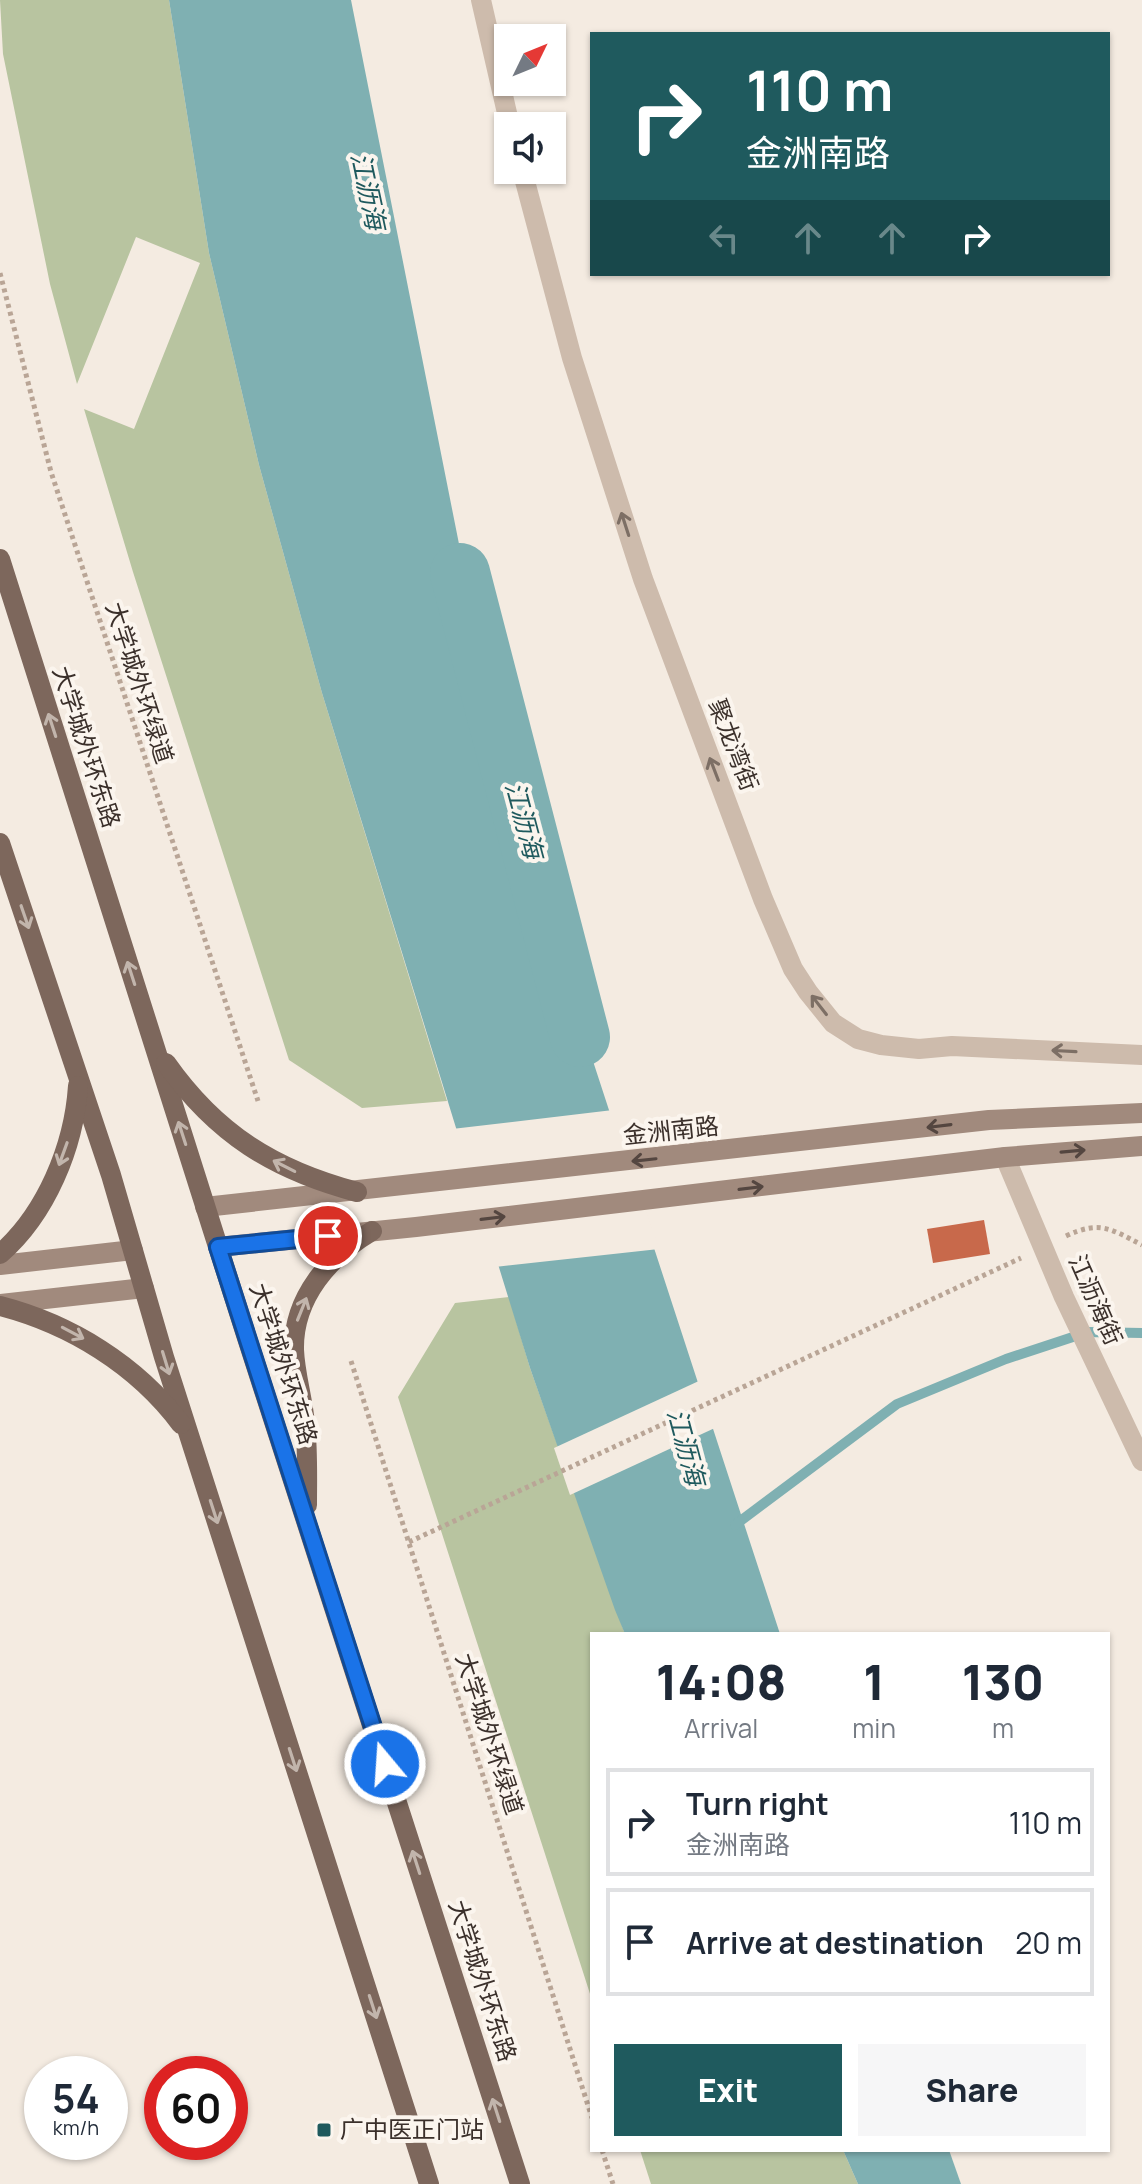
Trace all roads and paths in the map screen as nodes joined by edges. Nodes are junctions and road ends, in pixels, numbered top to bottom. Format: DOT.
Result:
graph roads {
  1 [pos="481,0"];
  2 [pos="507,112"];
  3 [pos="526,184"];
  4 [pos="0,273"];
  5 [pos="0,559"];
  6 [pos="0,843"];
  7 [pos="155,1047"];
  8 [pos="1142,1055"];
  9 [pos="79,1078"];
  10 [pos="258,1101"];
  11 [pos="1142,1113"];
  12 [pos="1142,1146"];
  13 [pos="1005,1157"];
  14 [pos="357,1192"];
  15 [pos="205,1207"];
  16 [pos="372,1231"];
  17 [pos="1142,1245"];
  18 [pos="218,1247"];
  19 [pos="1044,1248"];
  20 [pos="133,1250"];
  21 [pos="0,1254"];
  22 [pos="0,1265"];
  23 [pos="144,1288"];
  24 [pos="0,1305"];
  25 [pos="351,1361"];
  26 [pos="190,1438"];
  27 [pos="1142,1461"];
  28 [pos="307,1525"];
  29 [pos="409,1542"];
  30 [pos="590,2112"];
  31 [pos="603,2152"];
  32 [pos="429,2184"];
  33 [pos="520,2184"];
  34 [pos="613,2184"];
  1 -- 2 [label="street"];
  8 -- 3 [label="street, 聚龙湾街, one-way"];
  4 -- 10 [label="path, 大学城外环绿道"];
  7 -- 5 [label="main road, 大学城外环东路, one-way"];
  6 -- 9 [label="main road, one-way"];
  14 -- 7 [label="main road, one-way"];
  15 -- 7 [label="main road, 大学城外环东路, one-way"];
  9 -- 20 [label="main road"];
  9 -- 21 [label="main road, one-way"];
  11 -- 14 [label="main road, 金洲南路, one-way"];
  13 -- 12 [label="main road, one-way"];
  16 -- 13 [label="main road, one-way"];
  13 -- 19 [label="street, 江沥海街"];
  14 -- 15 [label="main road, 金洲南路"];
  15 -- 18 [label="main road, 大学城外环东路"];
  16 -- 18 [label="main road"];
  28 -- 16 [label="main road, one-way"];
  17 -- 19 [label="path"];
  18 -- 28 [label="main road, 大学城外环东路"];
  19 -- 27 [label="street, 江沥海街"];
  19 -- 29 [label="path"];
  20 -- 22 [label="main road"];
  20 -- 23 [label="main road"];
  23 -- 24 [label="main road"];
  23 -- 26 [label="main road, one-way"];
  24 -- 26 [label="main road, one-way"];
  25 -- 29 [label="path, 大学城外环绿道"];
  26 -- 32 [label="main road, one-way"];
  33 -- 28 [label="main road, 大学城外环东路, one-way"];
  29 -- 30 [label="path, 大学城外环绿道"];
  31 -- 34 [label="path"];
}
